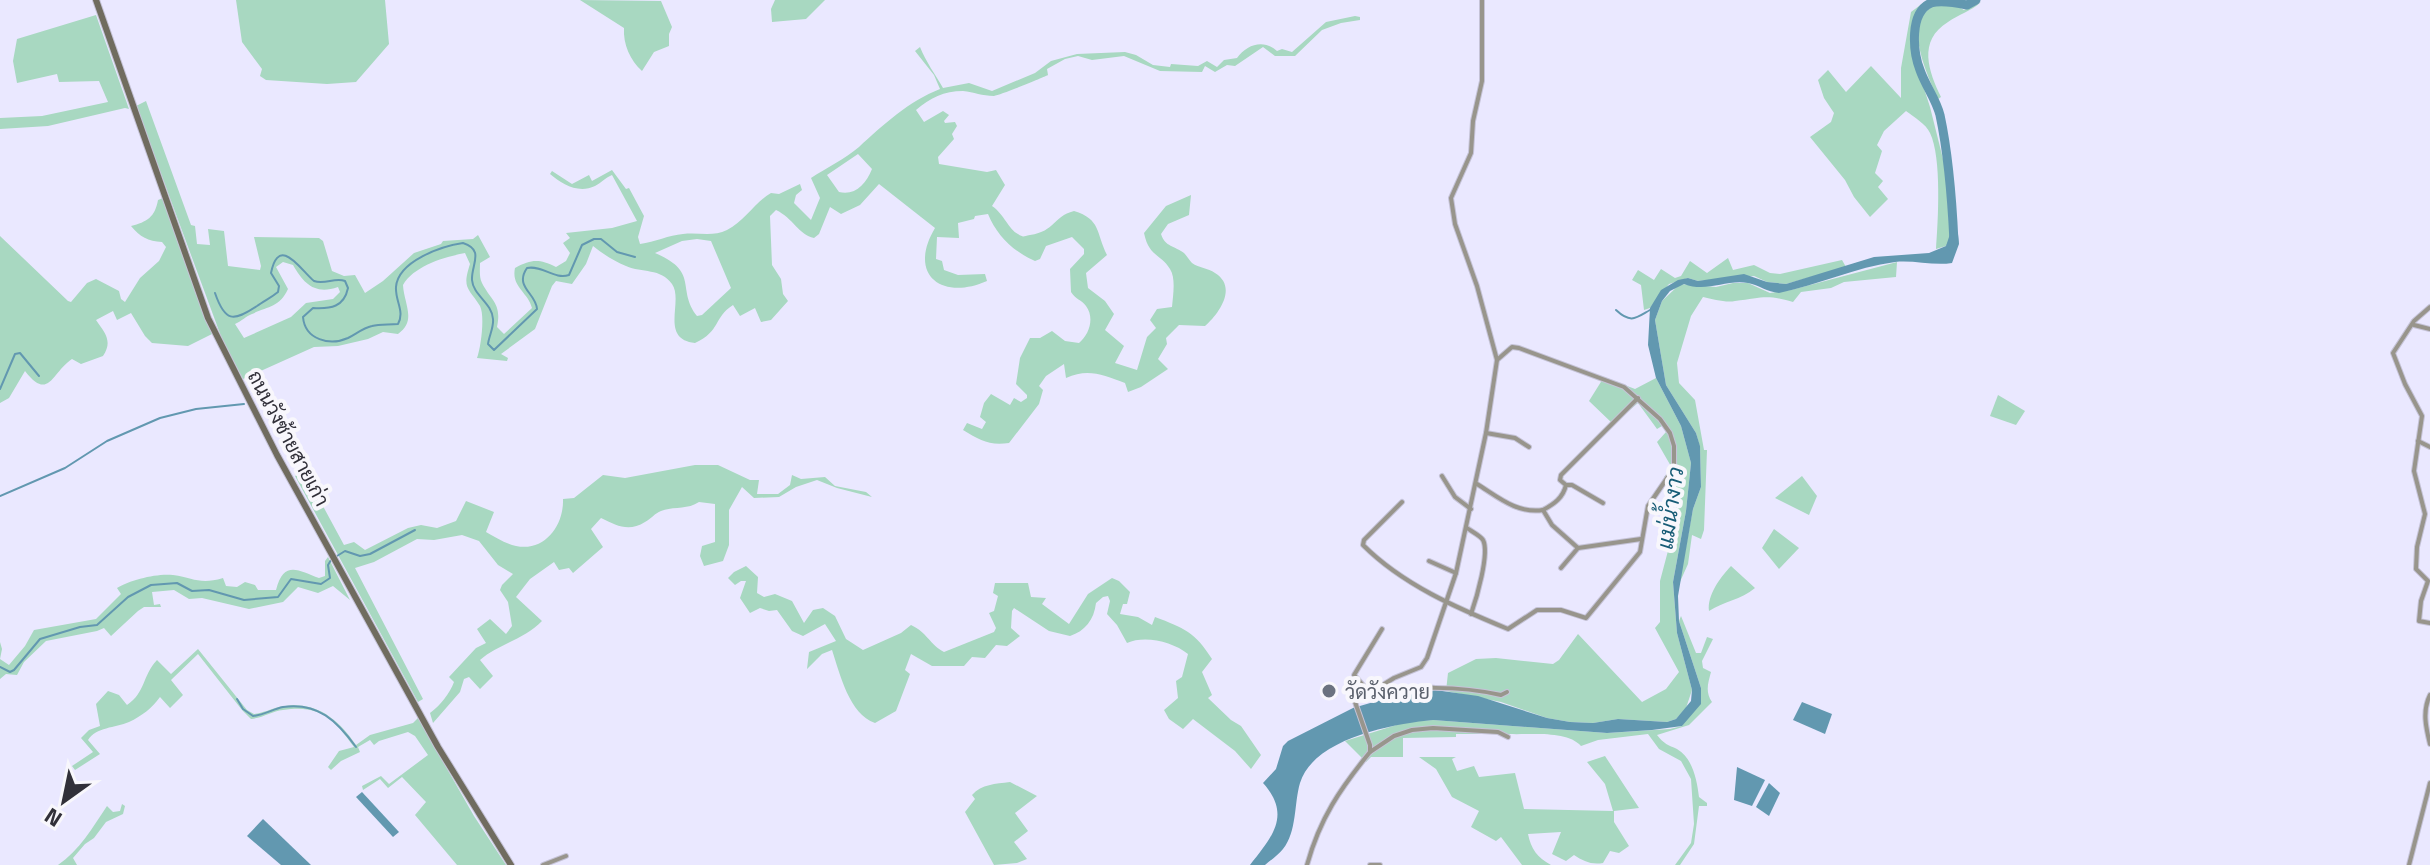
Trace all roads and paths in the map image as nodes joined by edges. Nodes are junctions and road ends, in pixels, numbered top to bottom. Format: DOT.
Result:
graph roads {
  1 [pos="96,0"];
  2 [pos="1482,0"];
  3 [pos="2430,307"];
  4 [pos="2414,325"];
  5 [pos="2430,329"];
  6 [pos="1497,360"];
  7 [pos="1638,398"];
  8 [pos="1486,433"];
  9 [pos="2418,441"];
  10 [pos="1529,447"];
  11 [pos="2430,447"];
  12 [pos="1442,476"];
  13 [pos="1476,484"];
  14 [pos="1566,485"];
  15 [pos="1402,502"];
  16 [pos="1603,503"];
  17 [pos="1471,509"];
  18 [pos="1543,510"];
  19 [pos="1467,528"];
  20 [pos="1641,539"];
  21 [pos="1578,548"];
  22 [pos="1429,561"];
  23 [pos="1561,568"];
  24 [pos="1456,573"];
  25 [pos="1447,604"];
  26 [pos="1471,614"];
  27 [pos="2430,623"];
  28 [pos="1382,629"];
  29 [pos="1369,692"];
  30 [pos="1507,692"];
  31 [pos="2430,695"];
  32 [pos="1508,737"];
  33 [pos="2430,744"];
  34 [pos="1370,752"];
  35 [pos="2430,783"];
  36 [pos="2429,791"];
  37 [pos="566,856"];
  38 [pos="1308,864"];
  39 [pos="511,865"];
  40 [pos="543,865"];
  41 [pos="1314,865"];
  42 [pos="1370,865"];
  43 [pos="1380,865"];
  44 [pos="2409,865"];
  1 -- 39 [label="main road, ถนนวังซ้ายสายเก่า"];
  2 -- 6 [label="street"];
  3 -- 4 [label="street"];
  4 -- 5 [label="street"];
  4 -- 9 [label="street"];
  6 -- 7 [label="street"];
  6 -- 8 [label="street"];
  7 -- 14 [label="street"];
  7 -- 20 [label="street"];
  8 -- 10 [label="street"];
  8 -- 13 [label="street"];
  9 -- 11 [label="street"];
  9 -- 27 [label="street"];
  12 -- 17 [label="street"];
  13 -- 17 [label="street"];
  13 -- 18 [label="street"];
  14 -- 16 [label="street"];
  14 -- 18 [label="street"];
  15 -- 25 [label="street"];
  17 -- 19 [label="street"];
  18 -- 21 [label="street"];
  19 -- 24 [label="street"];
  19 -- 26 [label="street"];
  20 -- 21 [label="street"];
  20 -- 26 [label="street"];
  21 -- 23 [label="street"];
  22 -- 24 [label="street"];
  24 -- 25 [label="street"];
  25 -- 26 [label="street"];
  25 -- 29 [label="street"];
  28 -- 29 [label="street"];
  29 -- 30 [label="street"];
  29 -- 34 [label="street"];
  31 -- 33 [label="street"];
  32 -- 34 [label="street"];
  34 -- 38 [label="street"];
  35 -- 36 [label="street"];
  36 -- 44 [label="street"];
  37 -- 40 [label="street"];
  38 -- 41 [label="street"];
  42 -- 43 [label="street"];
}
